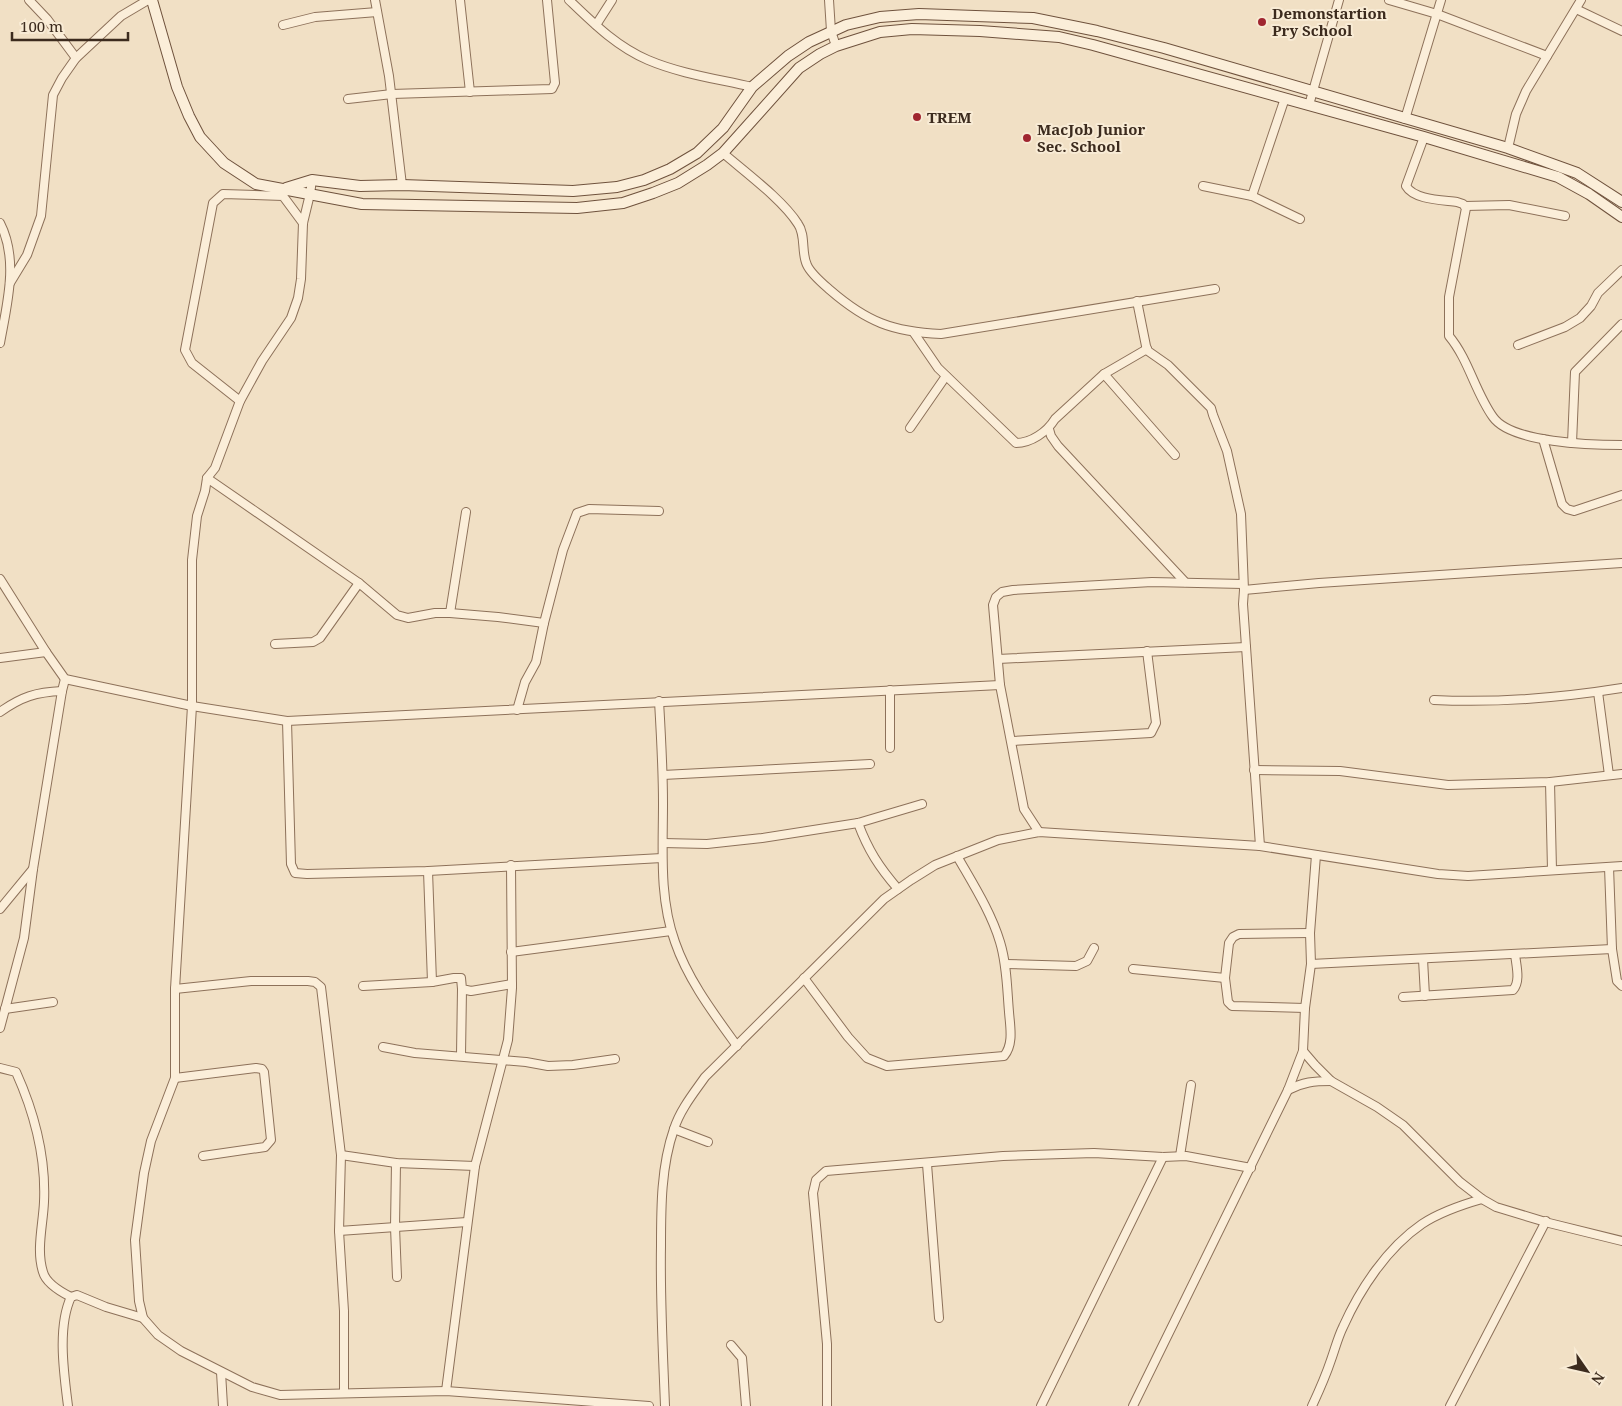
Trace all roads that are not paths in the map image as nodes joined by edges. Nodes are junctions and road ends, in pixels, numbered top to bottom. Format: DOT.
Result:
graph roads {
  1 [pos="29,0"];
  2 [pos="150,0"];
  3 [pos="376,0"];
  4 [pos="460,0"];
  5 [pos="547,0"];
  6 [pos="569,0"];
  7 [pos="612,0"];
  8 [pos="829,0"];
  9 [pos="1339,0"];
  10 [pos="1389,0"];
  11 [pos="1441,0"];
  12 [pos="1582,0"];
  13 [pos="1576,9"];
  14 [pos="377,12"];
  15 [pos="1437,14"];
  16 [pos="283,25"];
  17 [pos="596,25"];
  18 [pos="831,31"];
  19 [pos="1622,31"];
  20 [pos="836,46"];
  21 [pos="1547,56"];
  22 [pos="76,58"];
  23 [pos="752,87"];
  24 [pos="1313,91"];
  25 [pos="470,92"];
  26 [pos="392,94"];
  27 [pos="1284,98"];
  28 [pos="348,100"];
  29 [pos="1309,105"];
  30 [pos="1405,119"];
  31 [pos="1424,137"];
  32 [pos="1508,148"];
  33 [pos="723,153"];
  34 [pos="312,180"];
  35 [pos="402,184"];
  36 [pos="1203,186"];
  37 [pos="285,188"];
  38 [pos="310,194"];
  39 [pos="1252,196"];
  40 [pos="1622,202"];
  41 [pos="1465,206"];
  42 [pos="1565,216"];
  43 [pos="1622,217"];
  44 [pos="1300,219"];
  45 [pos="303,222"];
  46 [pos="0,223"];
  47 [pos="1622,270"];
  48 [pos="10,283"];
  49 [pos="1215,289"];
  50 [pos="1138,301"];
  51 [pos="1622,324"];
  52 [pos="914,333"];
  53 [pos="0,343"];
  54 [pos="1518,345"];
  55 [pos="1147,349"];
  56 [pos="1104,374"];
  57 [pos="946,376"];
  58 [pos="240,401"];
  59 [pos="910,428"];
  60 [pos="1049,429"];
  61 [pos="1544,439"];
  62 [pos="1572,443"];
  63 [pos="1622,445"];
  64 [pos="1175,455"];
  65 [pos="207,478"];
  66 [pos="1622,495"];
  67 [pos="659,511"];
  68 [pos="466,512"];
  69 [pos="1622,563"];
  70 [pos="0,579"];
  71 [pos="1185,582"];
  72 [pos="358,583"];
  73 [pos="1243,587"];
  74 [pos="450,613"];
  75 [pos="544,623"];
  76 [pos="274,644"];
  77 [pos="1246,646"];
  78 [pos="1147,651"];
  79 [pos="46,652"];
  80 [pos="0,658"];
  81 [pos="998,658"];
  82 [pos="65,679"];
  83 [pos="1000,684"];
  84 [pos="1622,688"];
  85 [pos="890,690"];
  86 [pos="62,691"];
  87 [pos="1598,692"];
  88 [pos="1434,700"];
  89 [pos="659,701"];
  90 [pos="192,706"];
  91 [pos="517,710"];
  92 [pos="0,712"];
  93 [pos="287,721"];
  94 [pos="1012,741"];
  95 [pos="890,748"];
  96 [pos="870,764"];
  97 [pos="1254,770"];
  98 [pos="1609,774"];
  99 [pos="1622,774"];
  100 [pos="663,775"];
  101 [pos="1550,782"];
  102 [pos="922,804"];
  103 [pos="858,823"];
  104 [pos="1039,832"];
  105 [pos="663,843"];
  106 [pos="1260,846"];
  107 [pos="1316,855"];
  108 [pos="957,856"];
  109 [pos="662,858"];
  110 [pos="511,865"];
  111 [pos="1622,866"];
  112 [pos="1609,867"];
  113 [pos="33,869"];
  114 [pos="1552,870"];
  115 [pos="428,871"];
  116 [pos="898,889"];
  117 [pos="0,909"];
  118 [pos="671,931"];
  119 [pos="1310,933"];
  120 [pos="1094,948"];
  121 [pos="1612,949"];
  122 [pos="511,952"];
  123 [pos="1516,954"];
  124 [pos="1423,959"];
  125 [pos="1005,964"];
  126 [pos="1311,964"];
  127 [pos="1132,969"];
  128 [pos="804,978"];
  129 [pos="1225,978"];
  130 [pos="432,982"];
  131 [pos="512,984"];
  132 [pos="363,986"];
  133 [pos="1622,986"];
  134 [pos="175,989"];
  135 [pos="462,989"];
  136 [pos="1425,996"];
  137 [pos="1403,997"];
  138 [pos="53,1002"];
  139 [pos="1305,1008"];
  140 [pos="5,1009"];
  141 [pos="0,1028"];
  142 [pos="738,1046"];
  143 [pos="383,1047"];
  144 [pos="1303,1051"];
  145 [pos="461,1055"];
  146 [pos="615,1059"];
  147 [pos="503,1060"];
  148 [pos="0,1068"];
  149 [pos="174,1078"];
  150 [pos="1331,1081"];
  151 [pos="1191,1085"];
  152 [pos="1288,1090"];
  153 [pos="674,1129"];
  154 [pos="708,1142"];
  155 [pos="341,1155"];
  156 [pos="203,1156"];
  157 [pos="1180,1156"];
  158 [pos="1163,1157"];
  159 [pos="396,1163"];
  160 [pos="927,1164"];
  161 [pos="475,1166"];
  162 [pos="1251,1168"];
  163 [pos="1482,1199"];
  164 [pos="468,1222"];
  165 [pos="1546,1222"];
  166 [pos="395,1227"];
  167 [pos="339,1231"];
  168 [pos="1622,1242"];
  169 [pos="397,1277"];
  170 [pos="71,1297"];
  171 [pos="143,1318"];
  172 [pos="939,1318"];
  173 [pos="731,1345"];
  174 [pos="221,1372"];
  175 [pos="446,1391"];
  176 [pos="344,1393"];
  177 [pos="68,1406"];
  178 [pos="223,1406"];
  179 [pos="650,1406"];
  180 [pos="665,1406"];
  181 [pos="746,1406"];
  182 [pos="827,1406"];
  183 [pos="1041,1406"];
  184 [pos="1133,1406"];
  185 [pos="1312,1406"];
  186 [pos="1450,1406"];
  1 -- 22 [label="street"];
  2 -- 22 [label="street"];
  2 -- 37 [label="main road"];
  3 -- 14 [label="street"];
  4 -- 25 [label="street"];
  5 -- 25 [label="street"];
  6 -- 17 [label="street"];
  7 -- 17 [label="street"];
  8 -- 18 [label="street"];
  9 -- 24 [label="street"];
  10 -- 15 [label="street"];
  11 -- 15 [label="street"];
  12 -- 13 [label="street"];
  13 -- 19 [label="street"];
  13 -- 21 [label="street"];
  14 -- 16 [label="street"];
  14 -- 26 [label="street"];
  15 -- 21 [label="street"];
  15 -- 30 [label="street"];
  17 -- 23 [label="street"];
  18 -- 20 [label="street"];
  18 -- 23 [label="main road"];
  18 -- 24 [label="main road"];
  20 -- 27 [label="main road"];
  20 -- 33 [label="main road"];
  21 -- 32 [label="street"];
  22 -- 48 [label="street"];
  23 -- 35 [label="main road"];
  24 -- 29 [label="street"];
  24 -- 30 [label="main road"];
  25 -- 26 [label="street"];
  26 -- 28 [label="street"];
  26 -- 35 [label="street"];
  27 -- 29 [label="main road"];
  27 -- 39 [label="street"];
  29 -- 31 [label="main road"];
  30 -- 32 [label="main road"];
  31 -- 41 [label="street"];
  31 -- 43 [label="main road"];
  32 -- 40 [label="main road"];
  33 -- 38 [label="main road"];
  33 -- 52 [label="street"];
  34 -- 35 [label="main road"];
  34 -- 37 [label="main road"];
  34 -- 38 [label="street"];
  36 -- 39 [label="street"];
  37 -- 38 [label="main road"];
  38 -- 45 [label="street"];
  39 -- 44 [label="street"];
  41 -- 42 [label="street"];
  41 -- 61 [label="street"];
  45 -- 58 [label="street"];
  45 -- 58 [label="street"];
  46 -- 48 [label="street"];
  47 -- 54 [label="street"];
  48 -- 53 [label="street"];
  49 -- 50 [label="street"];
  50 -- 52 [label="street"];
  50 -- 55 [label="street"];
  51 -- 62 [label="street"];
  52 -- 57 [label="street"];
  55 -- 56 [label="street"];
  55 -- 73 [label="street"];
  56 -- 60 [label="street"];
  56 -- 64 [label="street"];
  57 -- 59 [label="street"];
  57 -- 60 [label="street"];
  58 -- 65 [label="street"];
  60 -- 71 [label="street"];
  61 -- 62 [label="street"];
  61 -- 66 [label="street"];
  62 -- 63 [label="street"];
  65 -- 72 [label="street"];
  65 -- 90 [label="street"];
  67 -- 75 [label="street"];
  68 -- 74 [label="street"];
  69 -- 73 [label="street"];
  70 -- 79 [label="street"];
  71 -- 73 [label="street"];
  71 -- 81 [label="street"];
  72 -- 74 [label="street"];
  72 -- 76 [label="street"];
  73 -- 77 [label="street"];
  74 -- 75 [label="street"];
  75 -- 91 [label="street"];
  77 -- 78 [label="street"];
  77 -- 97 [label="street"];
  78 -- 81 [label="street"];
  78 -- 94 [label="street"];
  79 -- 80 [label="street"];
  79 -- 82 [label="street"];
  81 -- 83 [label="street"];
  82 -- 86 [label="street"];
  82 -- 90 [label="street"];
  83 -- 85 [label="street"];
  83 -- 94 [label="street"];
  84 -- 87 [label="street"];
  85 -- 89 [label="street"];
  85 -- 95 [label="street"];
  86 -- 92 [label="street"];
  86 -- 113 [label="street"];
  87 -- 88 [label="street"];
  87 -- 98 [label="street"];
  89 -- 91 [label="street"];
  89 -- 100 [label="street"];
  90 -- 93 [label="street"];
  90 -- 134 [label="street"];
  91 -- 93 [label="street"];
  93 -- 115 [label="street"];
  94 -- 104 [label="street"];
  96 -- 100 [label="street"];
  97 -- 101 [label="street"];
  97 -- 106 [label="street"];
  98 -- 99 [label="street"];
  98 -- 101 [label="street"];
  100 -- 105 [label="street"];
  101 -- 114 [label="street"];
  102 -- 103 [label="street"];
  103 -- 105 [label="street"];
  103 -- 116 [label="street"];
  104 -- 106 [label="street"];
  104 -- 108 [label="street"];
  105 -- 109 [label="street"];
  106 -- 107 [label="street"];
  107 -- 114 [label="street"];
  107 -- 119 [label="street"];
  108 -- 116 [label="street"];
  108 -- 125 [label="street"];
  109 -- 110 [label="street"];
  109 -- 118 [label="street"];
  110 -- 115 [label="street"];
  110 -- 122 [label="street"];
  111 -- 112 [label="street"];
  112 -- 114 [label="street"];
  112 -- 121 [label="street"];
  113 -- 117 [label="street"];
  113 -- 140 [label="street"];
  115 -- 130 [label="street"];
  116 -- 128 [label="street"];
  118 -- 122 [label="street"];
  118 -- 142 [label="street"];
  119 -- 126 [label="street"];
  119 -- 129 [label="street"];
  120 -- 125 [label="street"];
  121 -- 123 [label="street"];
  121 -- 133 [label="street"];
  122 -- 131 [label="street"];
  123 -- 124 [label="street"];
  123 -- 136 [label="street"];
  124 -- 126 [label="street"];
  124 -- 136 [label="street"];
  125 -- 128 [label="street"];
  126 -- 139 [label="street"];
  127 -- 129 [label="street"];
  128 -- 142 [label="street"];
  129 -- 139 [label="street"];
  130 -- 132 [label="street"];
  130 -- 135 [label="street"];
  131 -- 135 [label="street"];
  131 -- 147 [label="street"];
  134 -- 149 [label="street"];
  134 -- 155 [label="street"];
  135 -- 145 [label="street"];
  136 -- 137 [label="street"];
  138 -- 140 [label="street"];
  139 -- 144 [label="street"];
  140 -- 141 [label="street"];
  142 -- 153 [label="street"];
  143 -- 145 [label="street"];
  144 -- 150 [label="street"];
  144 -- 152 [label="street"];
  145 -- 147 [label="street"];
  146 -- 147 [label="street"];
  147 -- 161 [label="street"];
  148 -- 170 [label="street"];
  149 -- 156 [label="street"];
  149 -- 171 [label="street"];
  150 -- 152 [label="street"];
  150 -- 163 [label="street"];
  151 -- 157 [label="street"];
  152 -- 162 [label="street"];
  153 -- 154 [label="street"];
  153 -- 180 [label="street"];
  155 -- 159 [label="street"];
  155 -- 167 [label="street"];
  157 -- 158 [label="street"];
  157 -- 162 [label="street"];
  158 -- 160 [label="street"];
  158 -- 183 [label="street"];
  159 -- 161 [label="street"];
  159 -- 166 [label="street"];
  160 -- 172 [label="street"];
  160 -- 182 [label="street"];
  161 -- 164 [label="street"];
  162 -- 184 [label="street"];
  163 -- 165 [label="street"];
  163 -- 185 [label="street"];
  164 -- 166 [label="street"];
  164 -- 175 [label="street"];
  165 -- 168 [label="street"];
  165 -- 186 [label="street"];
  166 -- 167 [label="street"];
  166 -- 169 [label="street"];
  167 -- 176 [label="street"];
  170 -- 171 [label="street"];
  170 -- 177 [label="street"];
  171 -- 174 [label="street"];
  173 -- 181 [label="street"];
  174 -- 176 [label="street"];
  174 -- 178 [label="street"];
  175 -- 176 [label="street"];
  175 -- 179 [label="street"];
}
